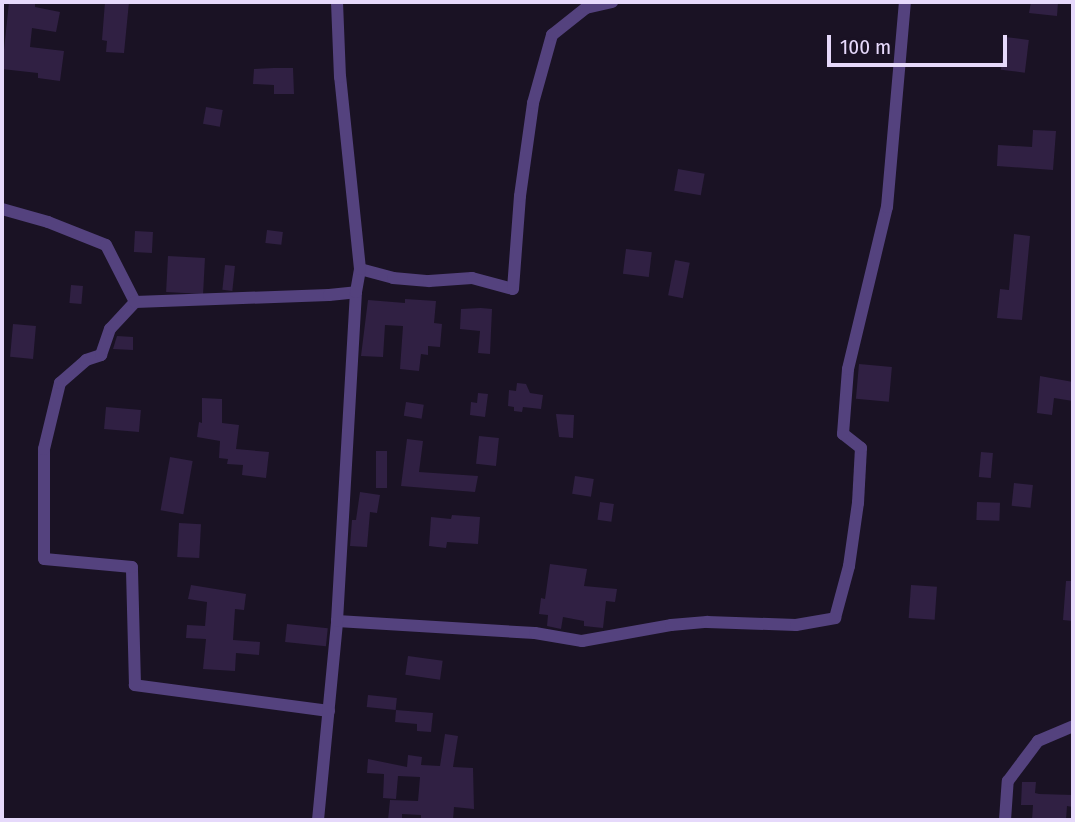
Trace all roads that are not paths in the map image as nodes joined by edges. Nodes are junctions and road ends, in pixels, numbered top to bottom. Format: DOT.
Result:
graph roads {
  1 [pos="337,2"];
  2 [pos="612,2"];
  3 [pos="905,2"];
  4 [pos="2,209"];
  5 [pos="360,269"];
  6 [pos="356,292"];
  7 [pos="135,302"];
  8 [pos="337,621"];
  9 [pos="328,711"];
  10 [pos="1073,726"];
  11 [pos="318,820"];
  12 [pos="1005,820"];
  1 -- 5 [label="street"];
  2 -- 5 [label="street"];
  3 -- 8 [label="street"];
  4 -- 7 [label="street"];
  5 -- 6 [label="street"];
  6 -- 7 [label="street"];
  6 -- 8 [label="street"];
  7 -- 9 [label="street"];
  8 -- 9 [label="street"];
  9 -- 11 [label="street"];
  10 -- 12 [label="street"];
}
